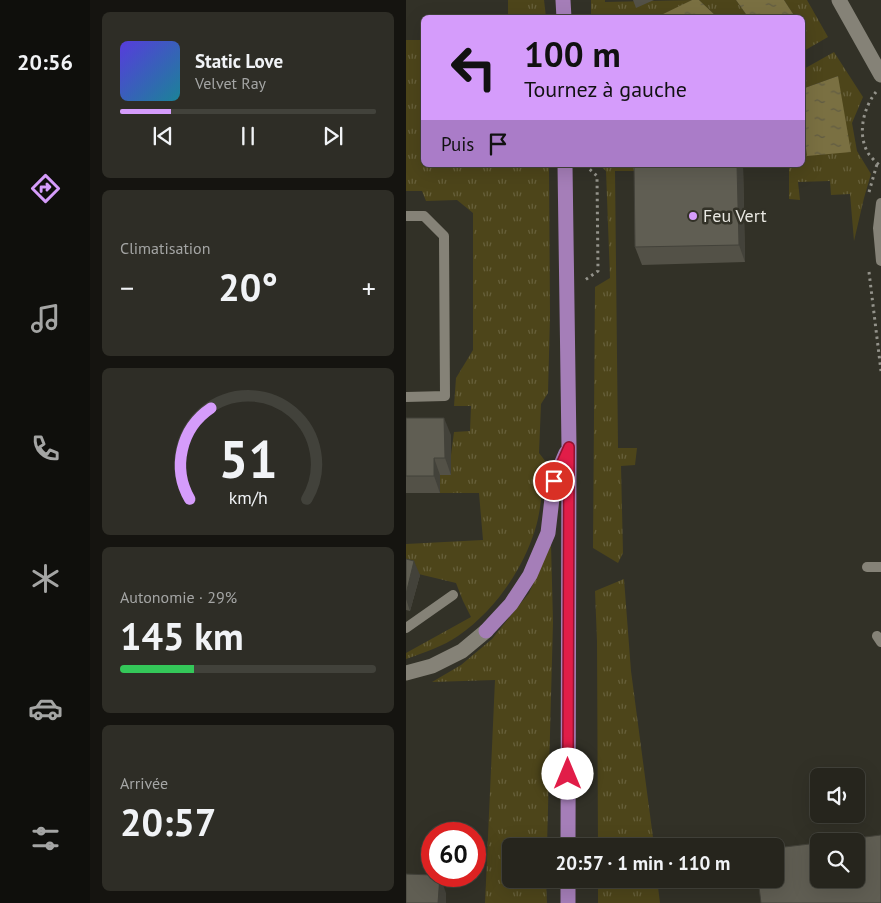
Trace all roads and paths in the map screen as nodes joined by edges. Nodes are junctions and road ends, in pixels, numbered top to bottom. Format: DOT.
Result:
graph roads {
  1 [pos="563,0"];
  2 [pos="839,0"];
  3 [pos="564,15"];
  4 [pos="881,75"];
  5 [pos="869,91"];
  6 [pos="565,167"];
  7 [pos="881,168"];
  8 [pos="881,203"];
  9 [pos="406,216"];
  10 [pos="881,262"];
  11 [pos="406,397"];
  12 [pos="569,447"];
  13 [pos="867,567"];
  14 [pos="881,567"];
  15 [pos="453,595"];
  16 [pos="406,628"];
  17 [pos="486,632"];
  18 [pos="406,673"];
  19 [pos="568,838"];
  20 [pos="568,888"];
  21 [pos="568,903"];
  1 -- 3 [label="main road"];
  2 -- 4 [label="street"];
  5 -- 7 [label="path"];
  6 -- 12 [label="main road"];
  8 -- 10 [label="lane"];
  9 -- 11 [label="lane"];
  12 -- 17 [label="main road"];
  12 -- 19 [label="main road"];
  13 -- 14 [label="lane"];
  15 -- 16 [label="lane"];
  17 -- 18 [label="street"];
  20 -- 21 [label="main road"];
}
